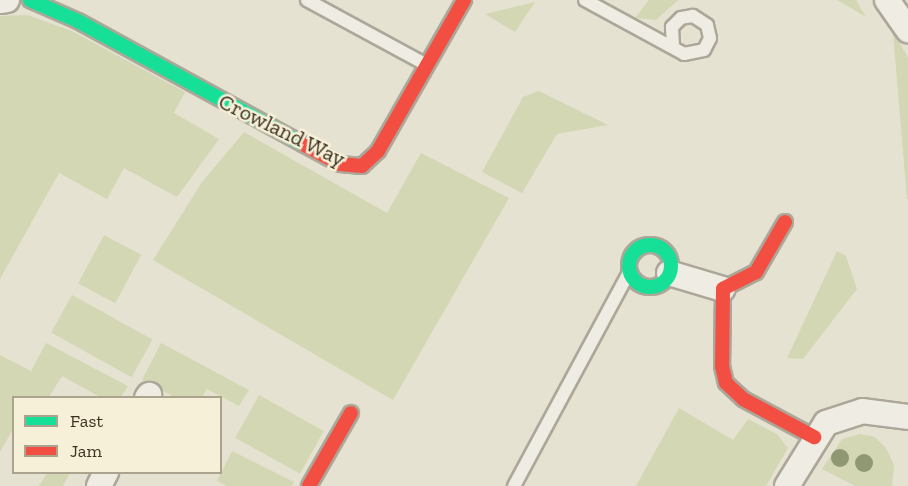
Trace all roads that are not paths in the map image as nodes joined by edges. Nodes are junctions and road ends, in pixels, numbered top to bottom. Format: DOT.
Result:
graph roads {
  1 [pos="7,0"];
  2 [pos="30,0"];
  3 [pos="307,0"];
  4 [pos="464,0"];
  5 [pos="585,0"];
  6 [pos="887,0"];
  7 [pos="0,1"];
  8 [pos="908,30"];
  9 [pos="673,46"];
  10 [pos="427,66"];
  11 [pos="785,222"];
  12 [pos="629,272"];
  13 [pos="669,273"];
  14 [pos="723,289"];
  15 [pos="351,413"];
  16 [pos="908,417"];
  17 [pos="814,437"];
  18 [pos="309,486"];
  19 [pos="514,486"];
  20 [pos="787,486"];
  1 -- 7 [label="street"];
  2 -- 10 [label="street, Crowland Way"];
  3 -- 10 [label="lane"];
  4 -- 10 [label="street, Crowland Way"];
  5 -- 9 [label="lane"];
  6 -- 8 [label="street"];
  11 -- 14 [label="street"];
  12 -- 13 [label="street"];
  12 -- 13 [label="street"];
  12 -- 19 [label="lane"];
  13 -- 14 [label="street"];
  14 -- 17 [label="street"];
  15 -- 18 [label="street"];
  16 -- 17 [label="street"];
  17 -- 20 [label="street"];
}
